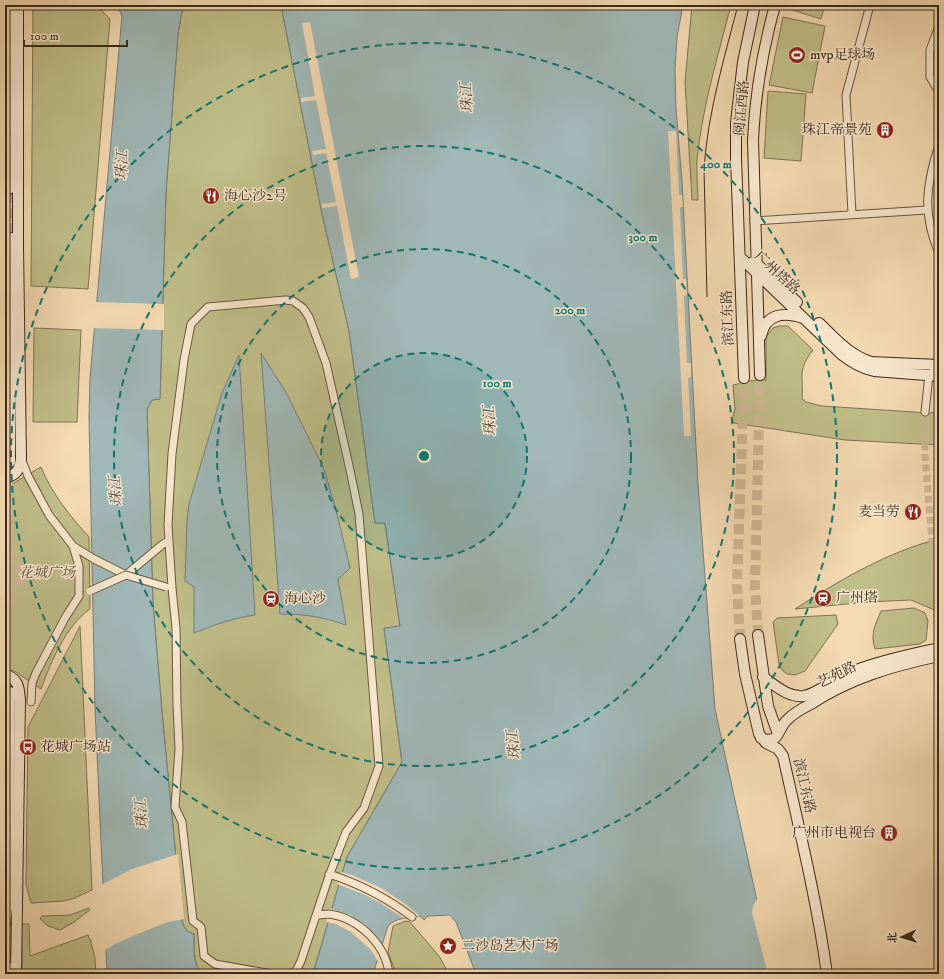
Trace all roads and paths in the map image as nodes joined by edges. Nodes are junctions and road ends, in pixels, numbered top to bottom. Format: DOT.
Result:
graph roads {
  1 [pos="9,5"];
  2 [pos="18,5"];
  3 [pos="756,5"];
  4 [pos="775,5"];
  5 [pos="870,5"];
  6 [pos="939,26"];
  7 [pos="939,92"];
  8 [pos="939,145"];
  9 [pos="14,190"];
  10 [pos="927,210"];
  11 [pos="852,214"];
  12 [pos="754,221"];
  13 [pos="939,253"];
  14 [pos="740,257"];
  15 [pos="756,263"];
  16 [pos="757,274"];
  17 [pos="805,318"];
  18 [pos="759,344"];
  19 [pos="939,366"];
  20 [pos="760,375"];
  21 [pos="934,376"];
  22 [pos="744,378"];
  23 [pos="925,412"];
  24 [pos="21,458"];
  25 [pos="10,462"];
  26 [pos="5,478"];
  27 [pos="166,542"];
  28 [pos="73,546"];
  29 [pos="126,575"];
  30 [pos="169,588"];
  31 [pos="79,596"];
  32 [pos="758,635"];
  33 [pos="740,639"];
  34 [pos="939,648"];
  35 [pos="939,656"];
  36 [pos="5,675"];
  37 [pos="763,677"];
  38 [pos="10,692"];
  39 [pos="30,702"];
  40 [pos="778,734"];
  41 [pos="761,738"];
  42 [pos="329,874"];
  43 [pos="12,885"];
  44 [pos="12,902"];
  45 [pos="320,915"];
  46 [pos="412,917"];
  47 [pos="16,920"];
  48 [pos="5,924"];
  49 [pos="5,966"];
  50 [pos="15,974"];
  51 [pos="389,974"];
  52 [pos="827,974"];
  1 -- 9 [label="main road"];
  2 -- 9 [label="main road"];
  3 -- 14 [label="main road, 阅江西路"];
  4 -- 12 [label="main road, 阅江西路"];
  5 -- 11 [label="street"];
  6 -- 7 [label="street"];
  8 -- 10 [label="street"];
  9 -- 24 [label="main road"];
  9 -- 25 [label="main road"];
  10 -- 11 [label="street"];
  10 -- 13 [label="street"];
  11 -- 12 [label="street"];
  12 -- 15 [label="main road, 阅江西路"];
  14 -- 15 [label="main road, 广州塔路"];
  14 -- 16 [label="main road, 广州塔路"];
  14 -- 22 [label="main road, 滨江东路"];
  15 -- 16 [label="main road"];
  15 -- 19 [label="main road, 广州塔路"];
  16 -- 17 [label="main road, 广州塔路"];
  16 -- 18 [label="main road"];
  17 -- 18 [label="main road"];
  17 -- 21 [label="main road, 广州塔路"];
  18 -- 20 [label="main road"];
  19 -- 21 [label="street"];
  21 -- 23 [label="street"];
  24 -- 26 [label="main road"];
  24 -- 28 [label="street"];
  27 -- 29 [label="street"];
  27 -- 30 [label="street"];
  27 -- 42 [label="street"];
  28 -- 29 [label="street"];
  28 -- 31 [label="street"];
  29 -- 30 [label="street, bridge"];
  29 -- 31 [label="street, bridge"];
  30 -- 45 [label="street"];
  31 -- 39 [label="street"];
  32 -- 37 [label="main road"];
  33 -- 41 [label="main road"];
  34 -- 37 [label="main road, 艺苑路"];
  35 -- 40 [label="main road, 艺苑路"];
  36 -- 43 [label="main road"];
  37 -- 40 [label="main road"];
  38 -- 43 [label="main road"];
  40 -- 41 [label="main road"];
  41 -- 52 [label="main road, 滨江东路"];
  42 -- 45 [label="street"];
  42 -- 46 [label="street"];
  43 -- 44 [label="main road"];
  43 -- 47 [label="main road"];
  43 -- 48 [label="main road"];
  44 -- 47 [label="main road"];
  44 -- 48 [label="main road"];
  45 -- 51 [label="street"];
  47 -- 50 [label="main road"];
  49 -- 50 [label="main road"];
}
